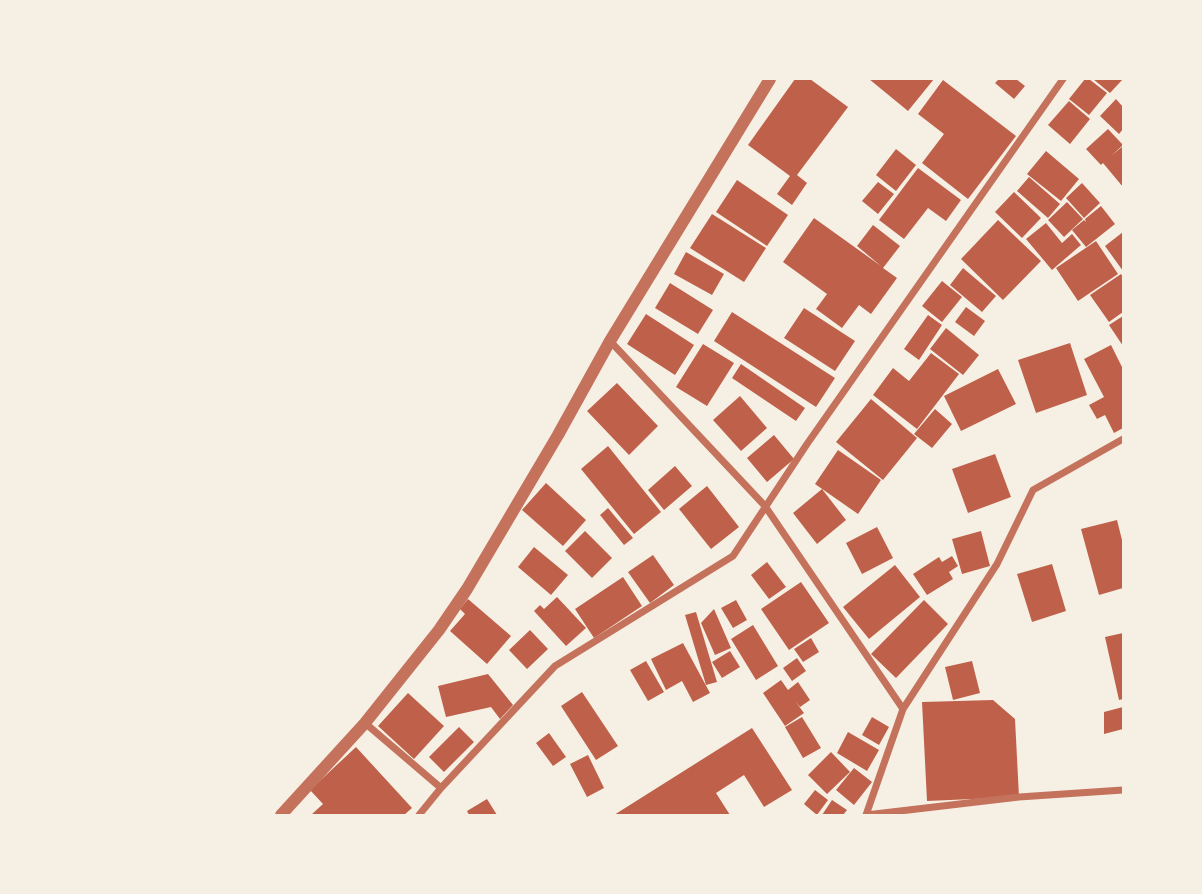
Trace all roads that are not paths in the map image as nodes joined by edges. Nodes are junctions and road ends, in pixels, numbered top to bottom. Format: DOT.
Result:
graph roads {
  1 [pos="770,79"];
  2 [pos="1063,79"];
  3 [pos="610,341"];
  4 [pos="1123,439"];
  5 [pos="765,506"];
  6 [pos="903,709"];
  7 [pos="365,723"];
  8 [pos="441,788"];
  9 [pos="1123,790"];
  10 [pos="281,815"];
  11 [pos="419,815"];
  12 [pos="866,815"];
  1 -- 3 [label="street"];
  2 -- 5 [label="street"];
  3 -- 5 [label="street"];
  3 -- 7 [label="street"];
  4 -- 6 [label="street"];
  5 -- 6 [label="street"];
  5 -- 8 [label="street"];
  6 -- 12 [label="street"];
  7 -- 8 [label="street"];
  7 -- 10 [label="street"];
  8 -- 11 [label="street"];
  9 -- 12 [label="street"];
}
